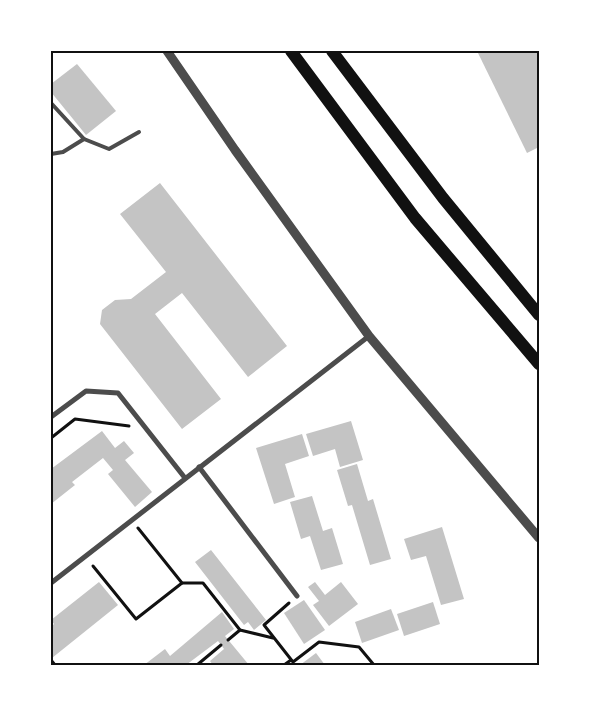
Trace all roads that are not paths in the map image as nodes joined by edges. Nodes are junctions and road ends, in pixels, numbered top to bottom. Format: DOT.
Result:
graph roads {
  1 [pos="167,51"];
  2 [pos="291,51"];
  3 [pos="332,51"];
  4 [pos="51,103"];
  5 [pos="139,132"];
  6 [pos="84,139"];
  7 [pos="51,154"];
  8 [pos="539,316"];
  9 [pos="369,336"];
  10 [pos="539,364"];
  11 [pos="51,417"];
  12 [pos="199,467"];
  13 [pos="185,478"];
  14 [pos="539,538"];
  15 [pos="51,583"];
  16 [pos="297,596"];
  1 -- 9 [label="street"];
  2 -- 10 [label="main road"];
  3 -- 8 [label="main road"];
  4 -- 6 [label="lane"];
  5 -- 6 [label="lane"];
  6 -- 7 [label="lane"];
  9 -- 12 [label="street"];
  9 -- 14 [label="street"];
  11 -- 13 [label="street"];
  12 -- 13 [label="street"];
  12 -- 16 [label="street"];
  13 -- 15 [label="street"];
}
